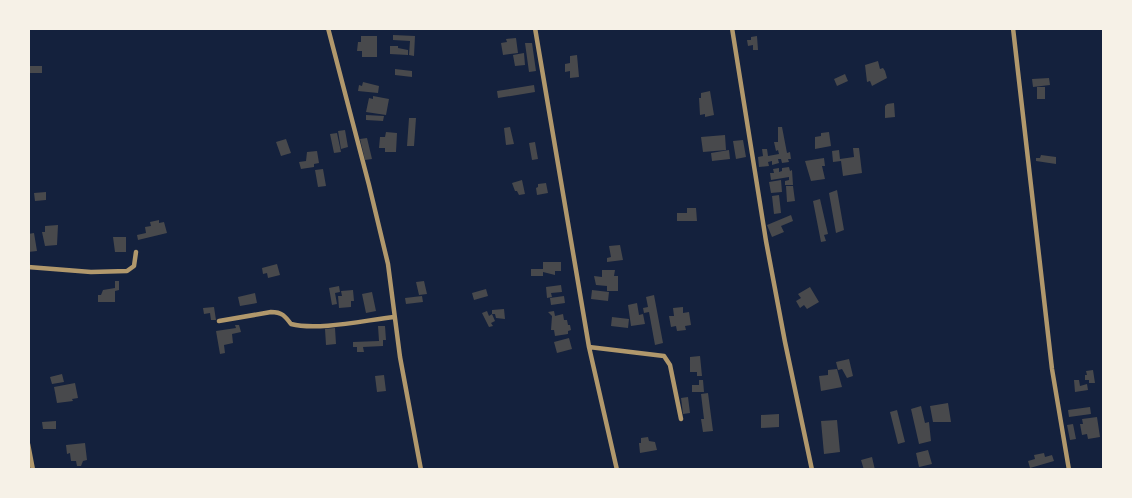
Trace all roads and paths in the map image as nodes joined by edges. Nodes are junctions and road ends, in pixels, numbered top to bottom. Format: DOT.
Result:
graph roads {
  1 [pos="328,28"];
  2 [pos="535,28"];
  3 [pos="732,28"];
  4 [pos="1013,28"];
  5 [pos="135,252"];
  6 [pos="28,267"];
  7 [pos="394,317"];
  8 [pos="219,321"];
  9 [pos="589,347"];
  10 [pos="681,419"];
  11 [pos="28,444"];
  12 [pos="33,470"];
  13 [pos="421,470"];
  14 [pos="617,470"];
  15 [pos="812,470"];
  16 [pos="1069,470"];
  1 -- 7 [label="street"];
  2 -- 9 [label="street"];
  3 -- 15 [label="street"];
  4 -- 16 [label="street"];
  5 -- 6 [label="street"];
  7 -- 8 [label="street"];
  7 -- 13 [label="street"];
  9 -- 10 [label="street"];
  9 -- 14 [label="street"];
  11 -- 12 [label="street"];
}
